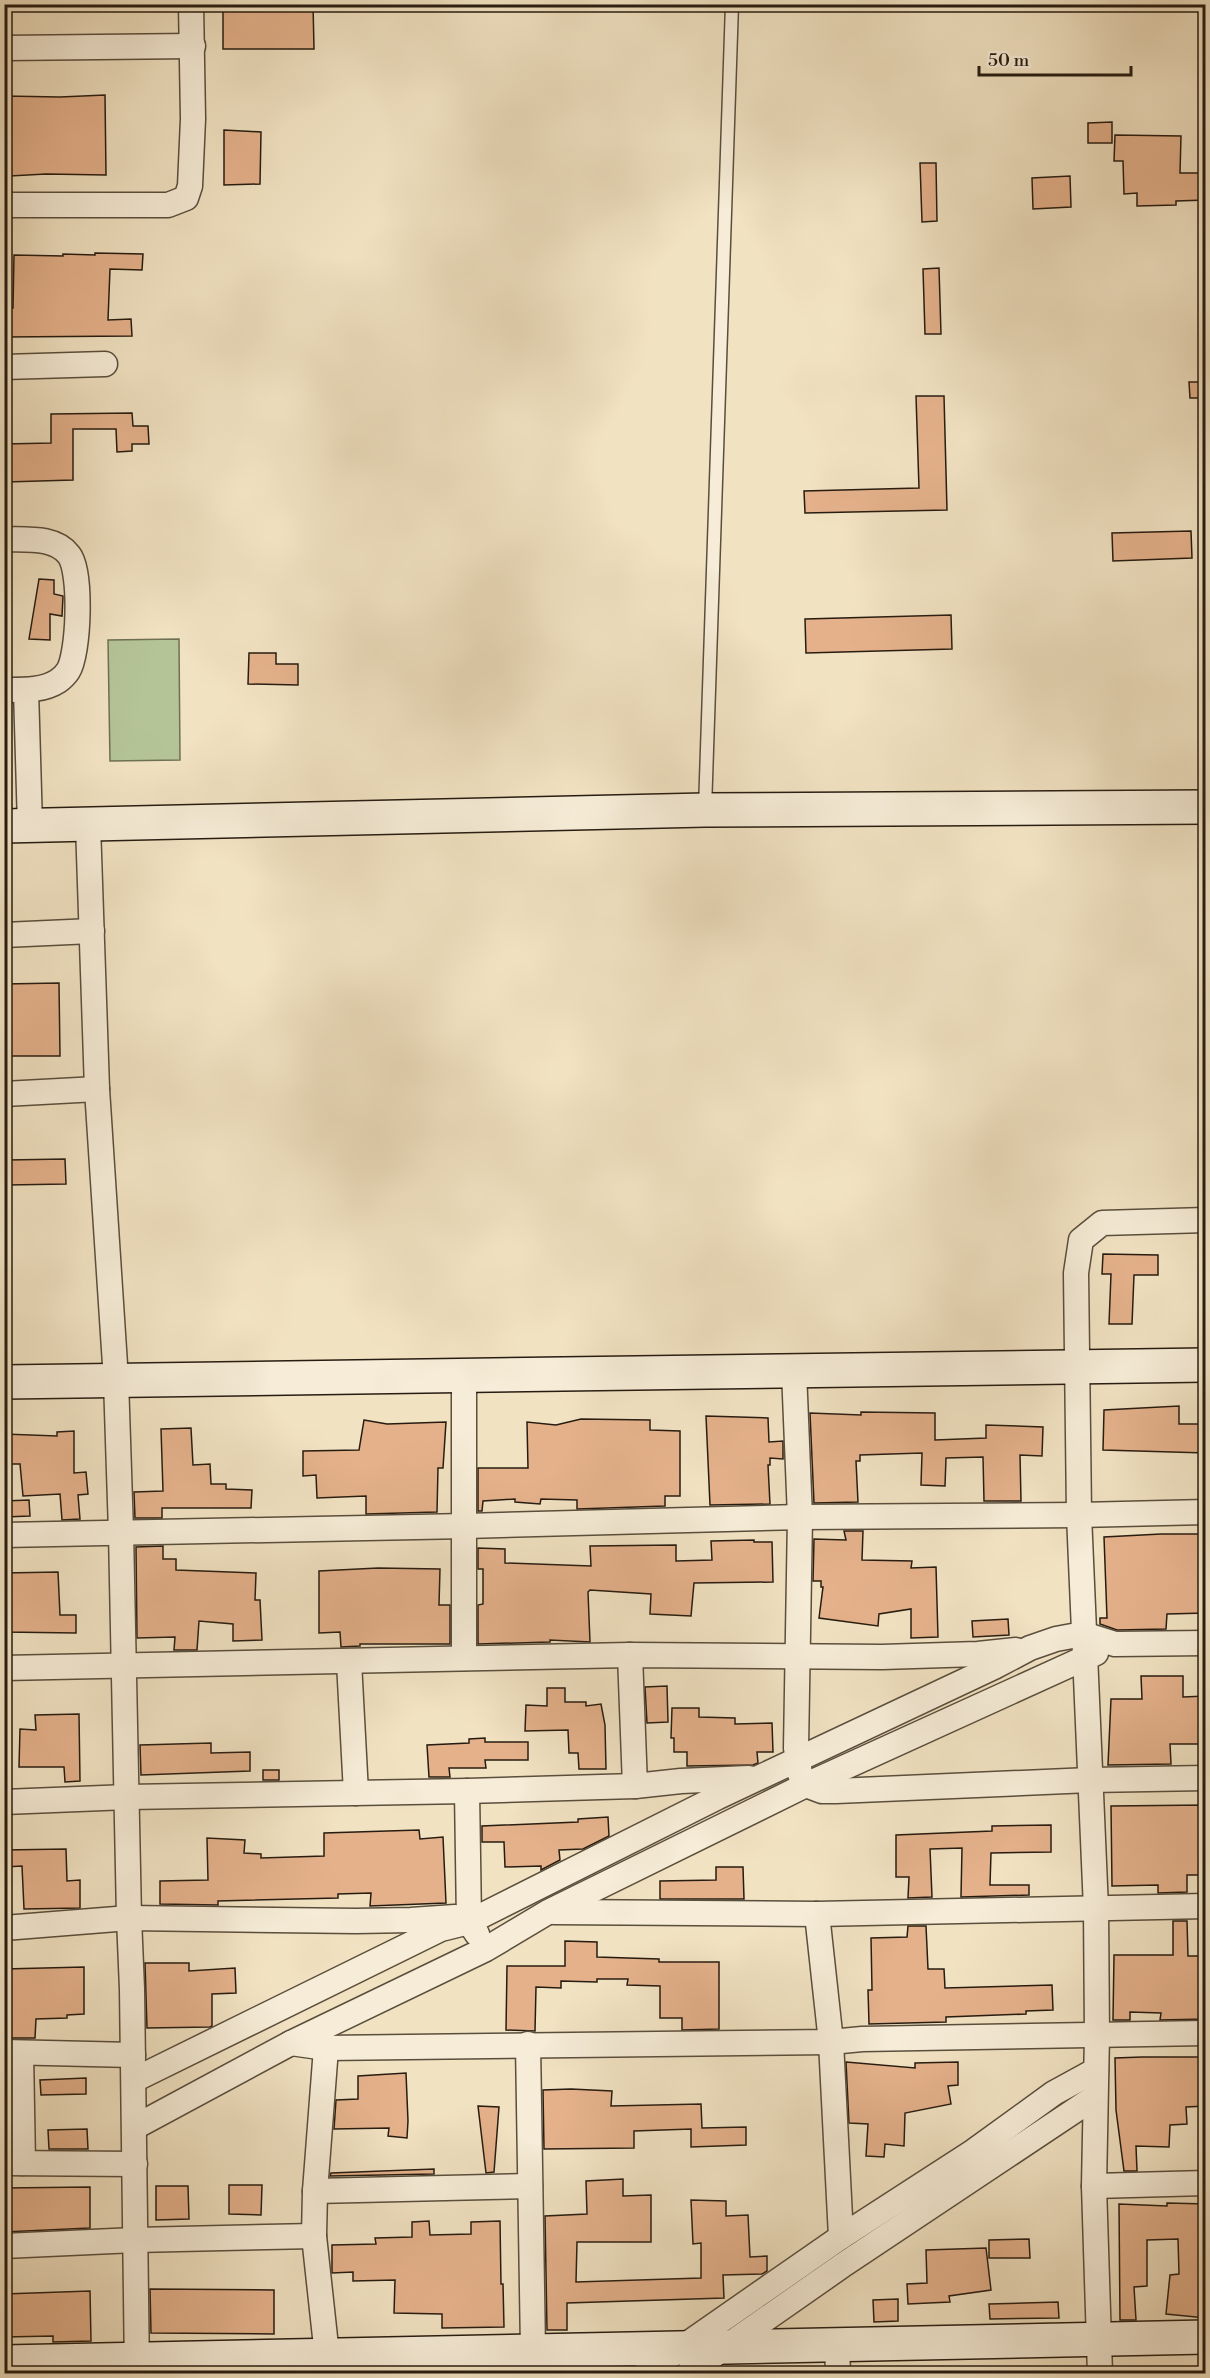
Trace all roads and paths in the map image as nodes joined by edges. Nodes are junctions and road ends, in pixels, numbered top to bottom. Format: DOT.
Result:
graph roads {
  1 [pos="191,4"];
  2 [pos="732,4"];
  3 [pos="193,46"];
  4 [pos="4,48"];
  5 [pos="4,205"];
  6 [pos="105,364"];
  7 [pos="4,368"];
  8 [pos="4,539"];
  9 [pos="15,690"];
  10 [pos="1206,807"];
  11 [pos="705,810"];
  12 [pos="88,825"];
  13 [pos="17,826"];
  14 [pos="92,931"];
  15 [pos="4,934"];
  16 [pos="97,1089"];
  17 [pos="4,1094"];
  18 [pos="1206,1220"];
  19 [pos="1206,1365"];
  20 [pos="1076,1366"];
  21 [pos="794,1371"];
  22 [pos="464,1374"];
  23 [pos="116,1380"];
  24 [pos="4,1382"];
  25 [pos="1206,1512"];
  26 [pos="1078,1515"];
  27 [pos="800,1517"];
  28 [pos="466,1526"];
  29 [pos="122,1532"];
  30 [pos="4,1535"];
  31 [pos="1206,1643"];
  32 [pos="1084,1646"];
  33 [pos="1030,1648"];
  34 [pos="630,1655"];
  35 [pos="797,1657"];
  36 [pos="464,1658"];
  37 [pos="349,1662"];
  38 [pos="124,1664"];
  39 [pos="4,1668"];
  40 [pos="797,1761"];
  41 [pos="1206,1778"];
  42 [pos="758,1779"];
  43 [pos="1090,1780"];
  44 [pos="806,1785"];
  45 [pos="635,1786"];
  46 [pos="467,1791"];
  47 [pos="356,1793"];
  48 [pos="128,1797"];
  49 [pos="4,1802"];
  50 [pos="1206,1906"];
  51 [pos="1096,1909"];
  52 [pos="548,1912"];
  53 [pos="817,1914"];
  54 [pos="129,1918"];
  55 [pos="469,1918"];
  56 [pos="4,1928"];
  57 [pos="486,1949"];
  58 [pos="1206,2033"];
  59 [pos="1097,2035"];
  60 [pos="831,2042"];
  61 [pos="291,2043"];
  62 [pos="528,2044"];
  63 [pos="326,2048"];
  64 [pos="13,2053"];
  65 [pos="133,2055"];
  66 [pos="1096,2070"];
  67 [pos="134,2080"];
  68 [pos="1095,2097"];
  69 [pos="135,2127"];
  70 [pos="14,2163"];
  71 [pos="135,2164"];
  72 [pos="1206,2183"];
  73 [pos="530,2186"];
  74 [pos="1094,2186"];
  75 [pos="315,2191"];
  76 [pos="314,2236"];
  77 [pos="841,2237"];
  78 [pos="135,2240"];
  79 [pos="4,2246"];
  80 [pos="1206,2337"];
  81 [pos="1099,2339"];
  82 [pos="722,2349"];
  83 [pos="533,2350"];
  84 [pos="838,2359"];
  85 [pos="684,2361"];
  86 [pos="4,2362"];
  87 [pos="328,2364"];
  88 [pos="137,2366"];
  89 [pos="644,2373"];
  90 [pos="1100,2373"];
  1 -- 3 [label="street"];
  2 -- 11 [label="lane"];
  3 -- 4 [label="street"];
  3 -- 5 [label="street"];
  6 -- 7 [label="street"];
  8 -- 9 [label="street"];
  9 -- 13 [label="street"];
  10 -- 11 [label="street"];
  11 -- 12 [label="street"];
  12 -- 13 [label="street"];
  12 -- 14 [label="street"];
  14 -- 15 [label="street"];
  14 -- 16 [label="street"];
  16 -- 17 [label="street"];
  16 -- 23 [label="street"];
  18 -- 20 [label="street"];
  19 -- 20 [label="street"];
  20 -- 21 [label="street"];
  20 -- 26 [label="street"];
  21 -- 22 [label="street"];
  21 -- 27 [label="street"];
  22 -- 23 [label="street"];
  22 -- 28 [label="street"];
  23 -- 24 [label="street"];
  23 -- 29 [label="street"];
  25 -- 26 [label="street"];
  26 -- 27 [label="street"];
  26 -- 32 [label="street"];
  27 -- 28 [label="street"];
  27 -- 35 [label="street"];
  28 -- 29 [label="street"];
  28 -- 36 [label="street"];
  29 -- 30 [label="street"];
  29 -- 38 [label="street"];
  31 -- 32 [label="street"];
  32 -- 33 [label="street"];
  32 -- 43 [label="street"];
  32 -- 44 [label="street"];
  33 -- 35 [label="street"];
  33 -- 40 [label="street"];
  34 -- 35 [label="street"];
  34 -- 36 [label="street"];
  34 -- 45 [label="street"];
  35 -- 40 [label="street"];
  36 -- 37 [label="street"];
  37 -- 38 [label="street"];
  37 -- 47 [label="street"];
  38 -- 39 [label="street"];
  38 -- 48 [label="street"];
  40 -- 42 [label="street"];
  40 -- 44 [label="street"];
  41 -- 43 [label="street"];
  42 -- 45 [label="street"];
  42 -- 55 [label="street"];
  43 -- 44 [label="street"];
  43 -- 51 [label="street"];
  44 -- 52 [label="street"];
  45 -- 46 [label="street"];
  46 -- 47 [label="street"];
  46 -- 55 [label="street"];
  47 -- 48 [label="street"];
  48 -- 49 [label="street"];
  48 -- 54 [label="street"];
  50 -- 51 [label="street"];
  51 -- 53 [label="street"];
  51 -- 59 [label="street"];
  52 -- 53 [label="street"];
  52 -- 57 [label="street"];
  53 -- 60 [label="street"];
  54 -- 55 [label="street"];
  54 -- 56 [label="street"];
  54 -- 65 [label="street"];
  55 -- 57 [label="street"];
  55 -- 67 [label="street"];
  57 -- 61 [label="street"];
  58 -- 59 [label="street"];
  59 -- 60 [label="street"];
  59 -- 66 [label="street"];
  60 -- 62 [label="street"];
  60 -- 77 [label="street"];
  61 -- 63 [label="street"];
  61 -- 69 [label="street"];
  62 -- 63 [label="street"];
  62 -- 73 [label="street"];
  63 -- 75 [label="street"];
  64 -- 65 [label="street"];
  64 -- 70 [label="street"];
  65 -- 67 [label="street"];
  66 -- 68 [label="street"];
  66 -- 77 [label="street"];
  67 -- 69 [label="street"];
  68 -- 74 [label="street"];
  68 -- 82 [label="street"];
  69 -- 71 [label="street"];
  70 -- 71 [label="street"];
  71 -- 78 [label="street"];
  72 -- 74 [label="street"];
  73 -- 75 [label="street"];
  73 -- 83 [label="street"];
  74 -- 81 [label="street"];
  75 -- 76 [label="street"];
  76 -- 78 [label="street"];
  76 -- 87 [label="street"];
  77 -- 85 [label="street"];
  78 -- 79 [label="street"];
  78 -- 88 [label="street"];
  80 -- 81 [label="street"];
  81 -- 84 [label="street"];
  81 -- 90 [label="street"];
  82 -- 84 [label="street"];
  82 -- 85 [label="street"];
  83 -- 85 [label="street"];
  83 -- 87 [label="street"];
  85 -- 89 [label="street"];
  86 -- 88 [label="street"];
  87 -- 88 [label="street"];
}
